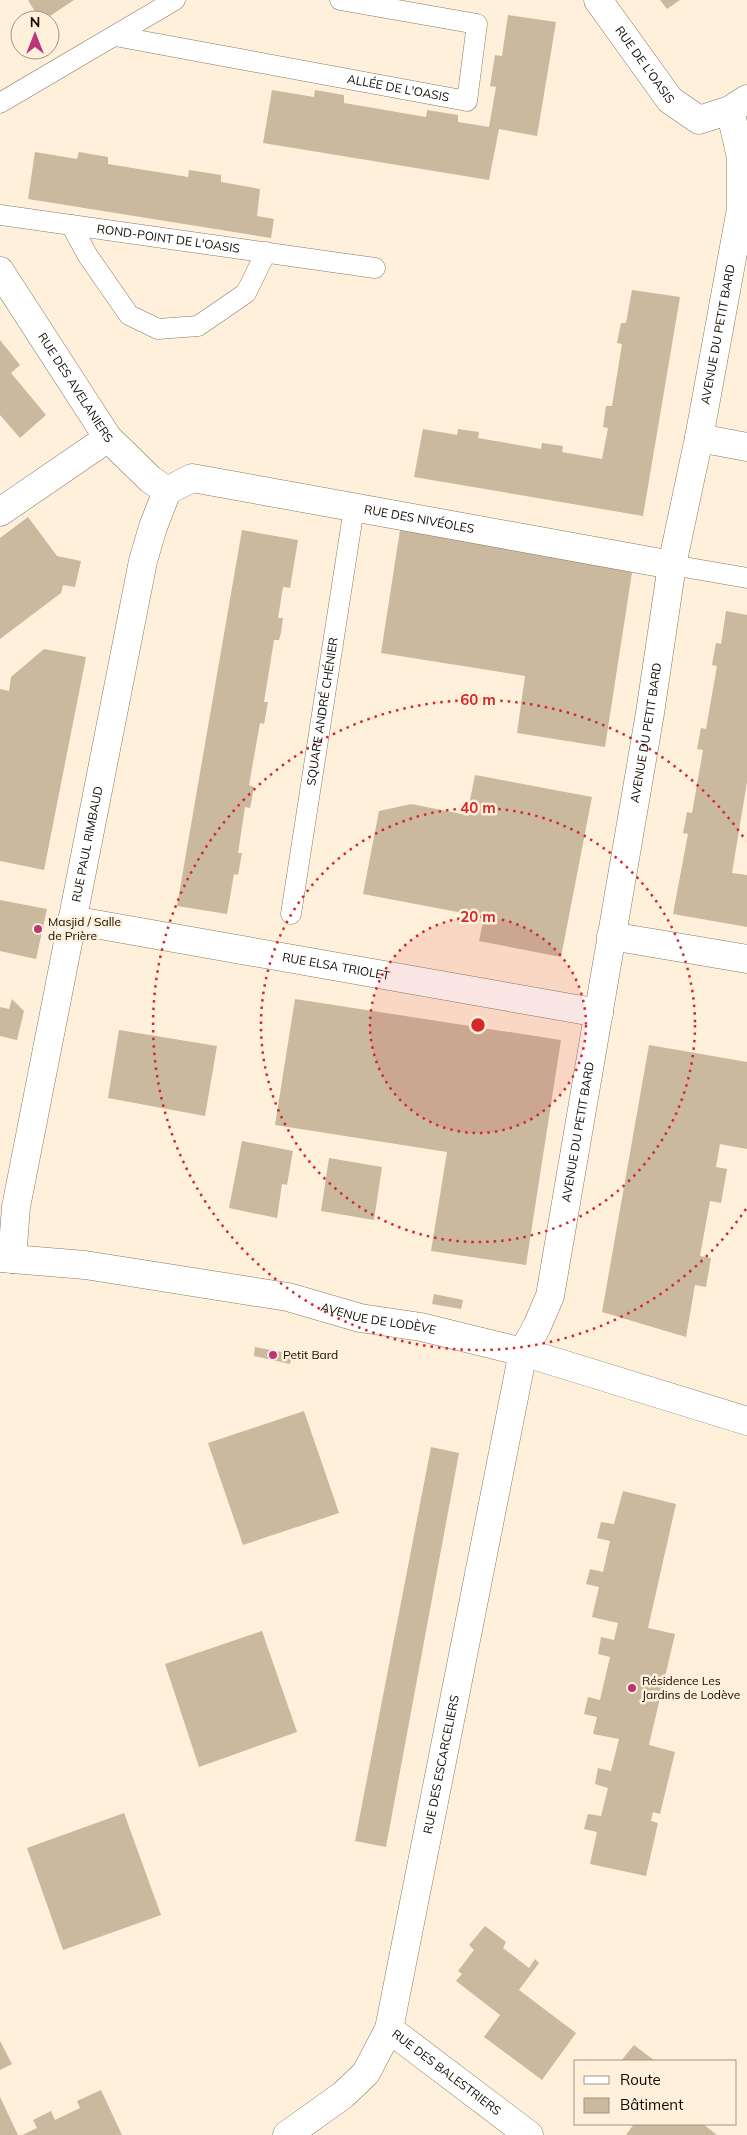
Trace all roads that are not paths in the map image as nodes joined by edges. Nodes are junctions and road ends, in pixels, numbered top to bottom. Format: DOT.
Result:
graph roads {
  1 [pos="175,0"];
  2 [pos="340,0"];
  3 [pos="598,0"];
  4 [pos="115,36"];
  5 [pos="0,102"];
  6 [pos="738,104"];
  7 [pos="0,215"];
  8 [pos="71,225"];
  9 [pos="266,252"];
  10 [pos="375,268"];
  11 [pos="0,271"];
  12 [pos="108,438"];
  13 [pos="699,438"];
  14 [pos="747,447"];
  15 [pos="168,490"];
  16 [pos="354,508"];
  17 [pos="0,512"];
  18 [pos="672,564"];
  19 [pos="747,578"];
  20 [pos="291,914"];
  21 [pos="72,920"];
  22 [pos="611,936"];
  23 [pos="747,959"];
  24 [pos="599,1013"];
  25 [pos="6,1259"];
  26 [pos="523,1352"];
  27 [pos="747,1421"];
  28 [pos="389,2029"];
  29 [pos="287,2135"];
  30 [pos="529,2135"];
  1 -- 4 [label="lane"];
  2 -- 4 [label="lane, ALLÉE DE L'OASIS"];
  3 -- 6 [label="street, RUE DE L'OASIS"];
  4 -- 5 [label="lane"];
  6 -- 13 [label="street, AVENUE DU PETIT BARD"];
  7 -- 8 [label="lane, ROND-POINT DE L'OASIS"];
  8 -- 9 [label="lane, ROND-POINT DE L'OASIS"];
  8 -- 9 [label="lane, ROND-POINT DE L'OASIS"];
  9 -- 10 [label="lane, ROND-POINT DE L'OASIS"];
  11 -- 12 [label="street, RUE DES AVELANIERS"];
  12 -- 15 [label="street, RUE DES AVELANIERS"];
  12 -- 17 [label="street"];
  13 -- 14 [label="street"];
  13 -- 18 [label="street, AVENUE DU PETIT BARD"];
  15 -- 16 [label="street, RUE DES NIVÉOLES"];
  15 -- 21 [label="street, RUE PAUL RIMBAUD"];
  16 -- 18 [label="street, RUE DES NIVÉOLES"];
  16 -- 20 [label="lane, SQUARE ANDRÉ CHÉNIER"];
  18 -- 19 [label="lane"];
  18 -- 22 [label="street, AVENUE DU PETIT BARD"];
  21 -- 24 [label="street, RUE ELSA TRIOLET"];
  21 -- 25 [label="street, RUE PAUL RIMBAUD"];
  22 -- 23 [label="street"];
  22 -- 24 [label="street, AVENUE DU PETIT BARD"];
  24 -- 26 [label="street, AVENUE DU PETIT BARD"];
  25 -- 26 [label="street, AVENUE DE LODÈVE"];
  26 -- 27 [label="street, AVENUE DE LODÈVE"];
  26 -- 28 [label="street, RUE DES ESCARCELIERS"];
  28 -- 29 [label="street, RUE DES ESCARCELIERS"];
  28 -- 30 [label="street, RUE DES BALESTRIERS"];
}
